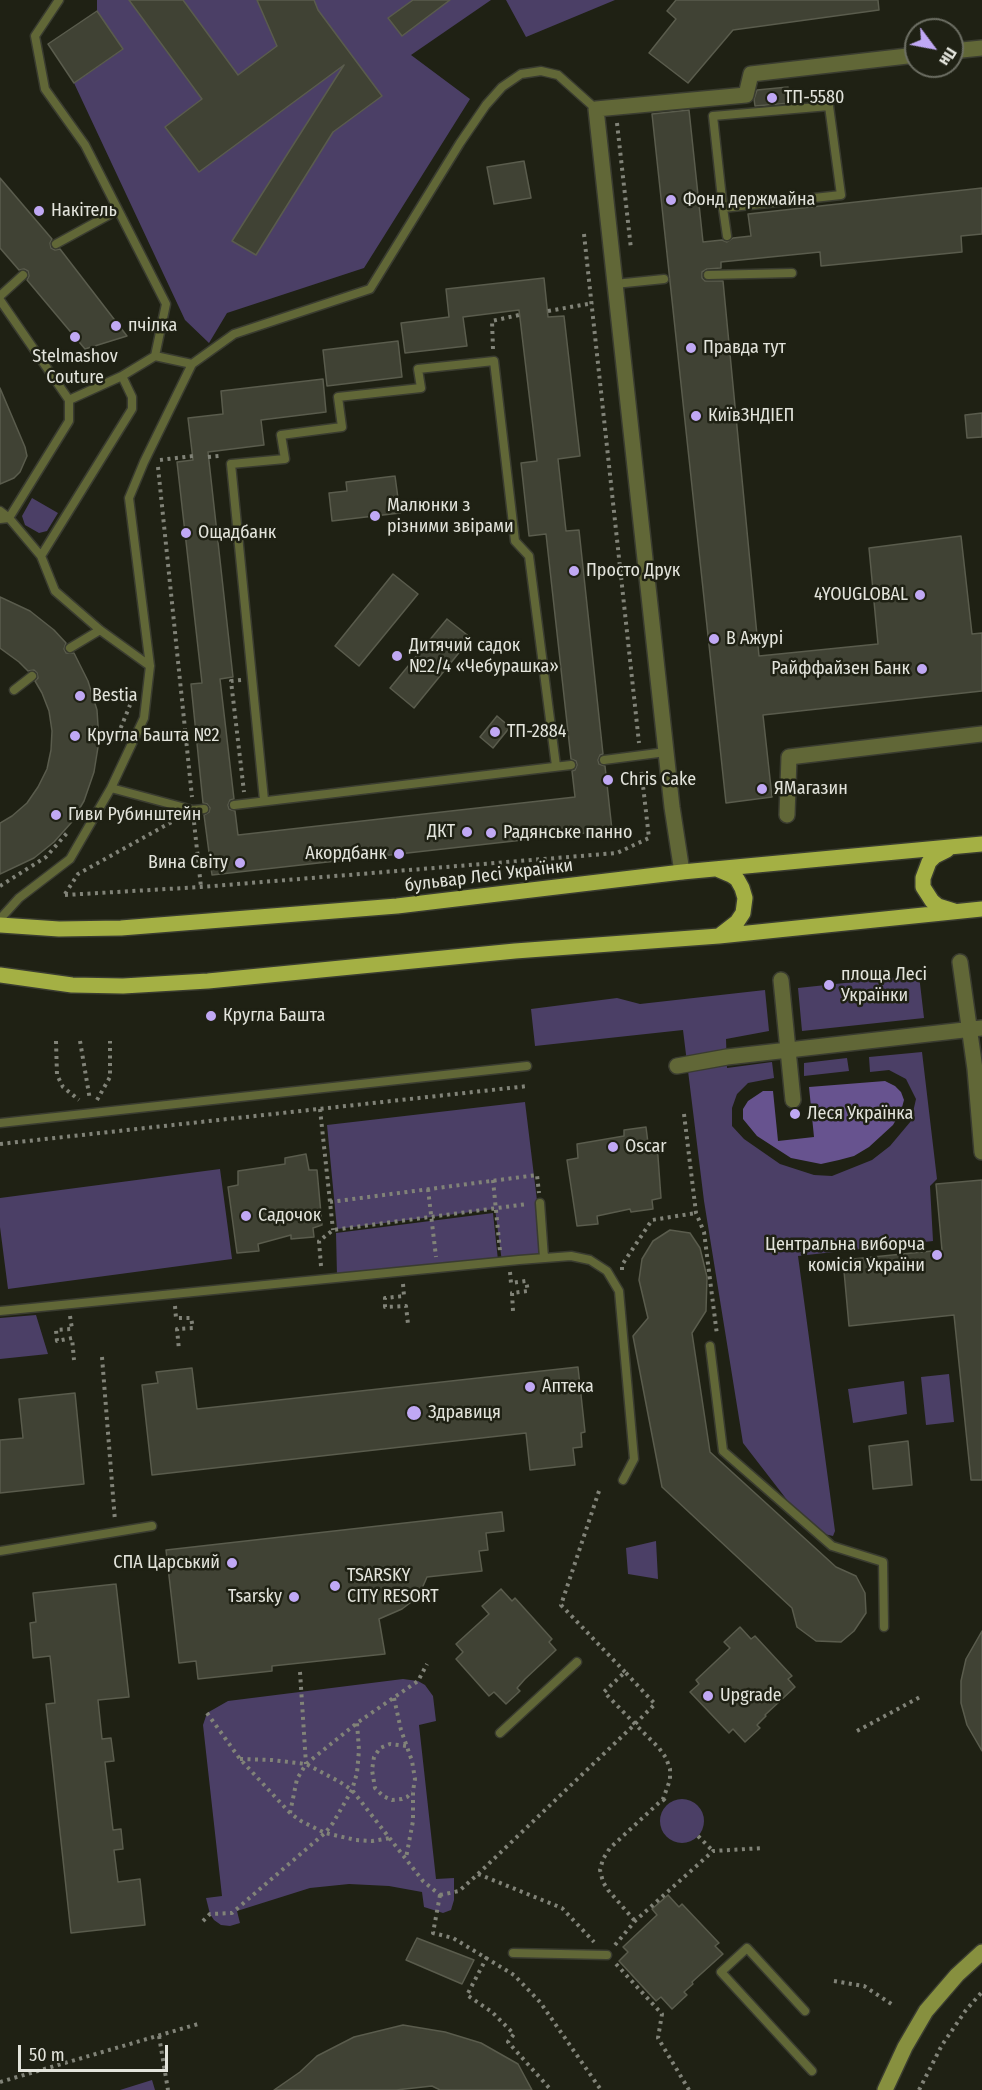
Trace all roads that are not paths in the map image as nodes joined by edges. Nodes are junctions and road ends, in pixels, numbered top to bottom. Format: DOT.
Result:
graph roads {
  1 [pos="59,0"];
  2 [pos="982,48"];
  3 [pos="964,50"];
  4 [pos="904,56"];
  5 [pos="596,109"];
  6 [pos="723,208"];
  7 [pos="118,210"];
  8 [pos="727,236"];
  9 [pos="56,244"];
  10 [pos="730,264"];
  11 [pos="792,273"];
  12 [pos="730,274"];
  13 [pos="23,275"];
  14 [pos="708,275"];
  15 [pos="664,279"];
  16 [pos="615,284"];
  17 [pos="0,298"];
  18 [pos="155,356"];
  19 [pos="192,364"];
  20 [pos="122,376"];
  21 [pos="69,400"];
  22 [pos="0,511"];
  23 [pos="5,518"];
  24 [pos="41,556"];
  25 [pos="100,630"];
  26 [pos="70,648"];
  27 [pos="150,666"];
  28 [pos="32,676"];
  29 [pos="14,690"];
  30 [pos="982,734"];
  31 [pos="666,752"];
  32 [pos="604,760"];
  33 [pos="571,765"];
  34 [pos="556,766"];
  35 [pos="111,788"];
  36 [pos="264,800"];
  37 [pos="234,805"];
  38 [pos="204,809"];
  39 [pos="787,815"];
  40 [pos="982,844"];
  41 [pos="953,848"];
  42 [pos="717,869"];
  43 [pos="682,872"];
  44 [pos="982,909"];
  45 [pos="958,912"];
  46 [pos="0,919"];
  47 [pos="0,925"];
  48 [pos="719,936"];
  49 [pos="960,962"];
  50 [pos="0,975"];
  51 [pos="781,980"];
  52 [pos="975,1029"];
  53 [pos="789,1050"];
  54 [pos="527,1066"];
  55 [pos="677,1066"];
  56 [pos="793,1100"];
  57 [pos="0,1123"];
  58 [pos="982,1152"];
  59 [pos="540,1203"];
  60 [pos="544,1258"];
  61 [pos="0,1311"];
  62 [pos="710,1346"];
  63 [pos="623,1480"];
  64 [pos="152,1526"];
  65 [pos="0,1551"];
  66 [pos="884,1628"];
  67 [pos="577,1662"];
  68 [pos="500,1733"];
  69 [pos="982,1952"];
  70 [pos="513,1953"];
  71 [pos="607,1955"];
  72 [pos="805,2011"];
  73 [pos="812,2071"];
  74 [pos="885,2090"];
  1 -- 7 [label="lane"];
  2 -- 3 [label="street"];
  4 -- 5 [label="street"];
  5 -- 16 [label="street"];
  5 -- 19 [label="lane"];
  6 -- 6 [label="lane"];
  6 -- 8 [label="lane"];
  7 -- 9 [label="lane"];
  7 -- 18 [label="lane"];
  10 -- 12 [label="lane"];
  11 -- 12 [label="lane"];
  12 -- 14 [label="lane"];
  13 -- 17 [label="lane"];
  15 -- 16 [label="lane"];
  16 -- 31 [label="street"];
  17 -- 21 [label="lane"];
  18 -- 19 [label="lane"];
  18 -- 20 [label="lane"];
  19 -- 27 [label="lane"];
  20 -- 21 [label="lane"];
  20 -- 24 [label="lane"];
  21 -- 23 [label="lane"];
  22 -- 23 [label="lane"];
  23 -- 24 [label="lane"];
  24 -- 25 [label="lane"];
  25 -- 26 [label="lane"];
  25 -- 27 [label="lane"];
  27 -- 35 [label="lane"];
  28 -- 29 [label="lane"];
  30 -- 39 [label="street"];
  31 -- 32 [label="lane"];
  31 -- 43 [label="street"];
  33 -- 34 [label="lane"];
  34 -- 36 [label="lane"];
  34 -- 36 [label="lane"];
  35 -- 38 [label="lane"];
  35 -- 46 [label="lane"];
  36 -- 37 [label="lane"];
  40 -- 41 [label="main road, бульвар Лесі Українки"];
  41 -- 42 [label="main road, бульвар Лесі Українки"];
  41 -- 45 [label="main road"];
  42 -- 43 [label="main road, бульвар Лесі Українки"];
  42 -- 48 [label="main road"];
  43 -- 47 [label="main road, бульвар Лесі Українки"];
  44 -- 45 [label="main road"];
  45 -- 48 [label="main road"];
  48 -- 50 [label="main road"];
  49 -- 52 [label="street"];
  51 -- 53 [label="street"];
  52 -- 53 [label="street"];
  52 -- 58 [label="street"];
  53 -- 55 [label="street"];
  53 -- 56 [label="street"];
  54 -- 57 [label="lane"];
  59 -- 60 [label="lane"];
  60 -- 61 [label="lane"];
  60 -- 63 [label="lane"];
  62 -- 66 [label="lane"];
  64 -- 65 [label="lane"];
  67 -- 68 [label="lane"];
  69 -- 74 [label="main road"];
  70 -- 71 [label="lane"];
  72 -- 73 [label="lane"];
}
